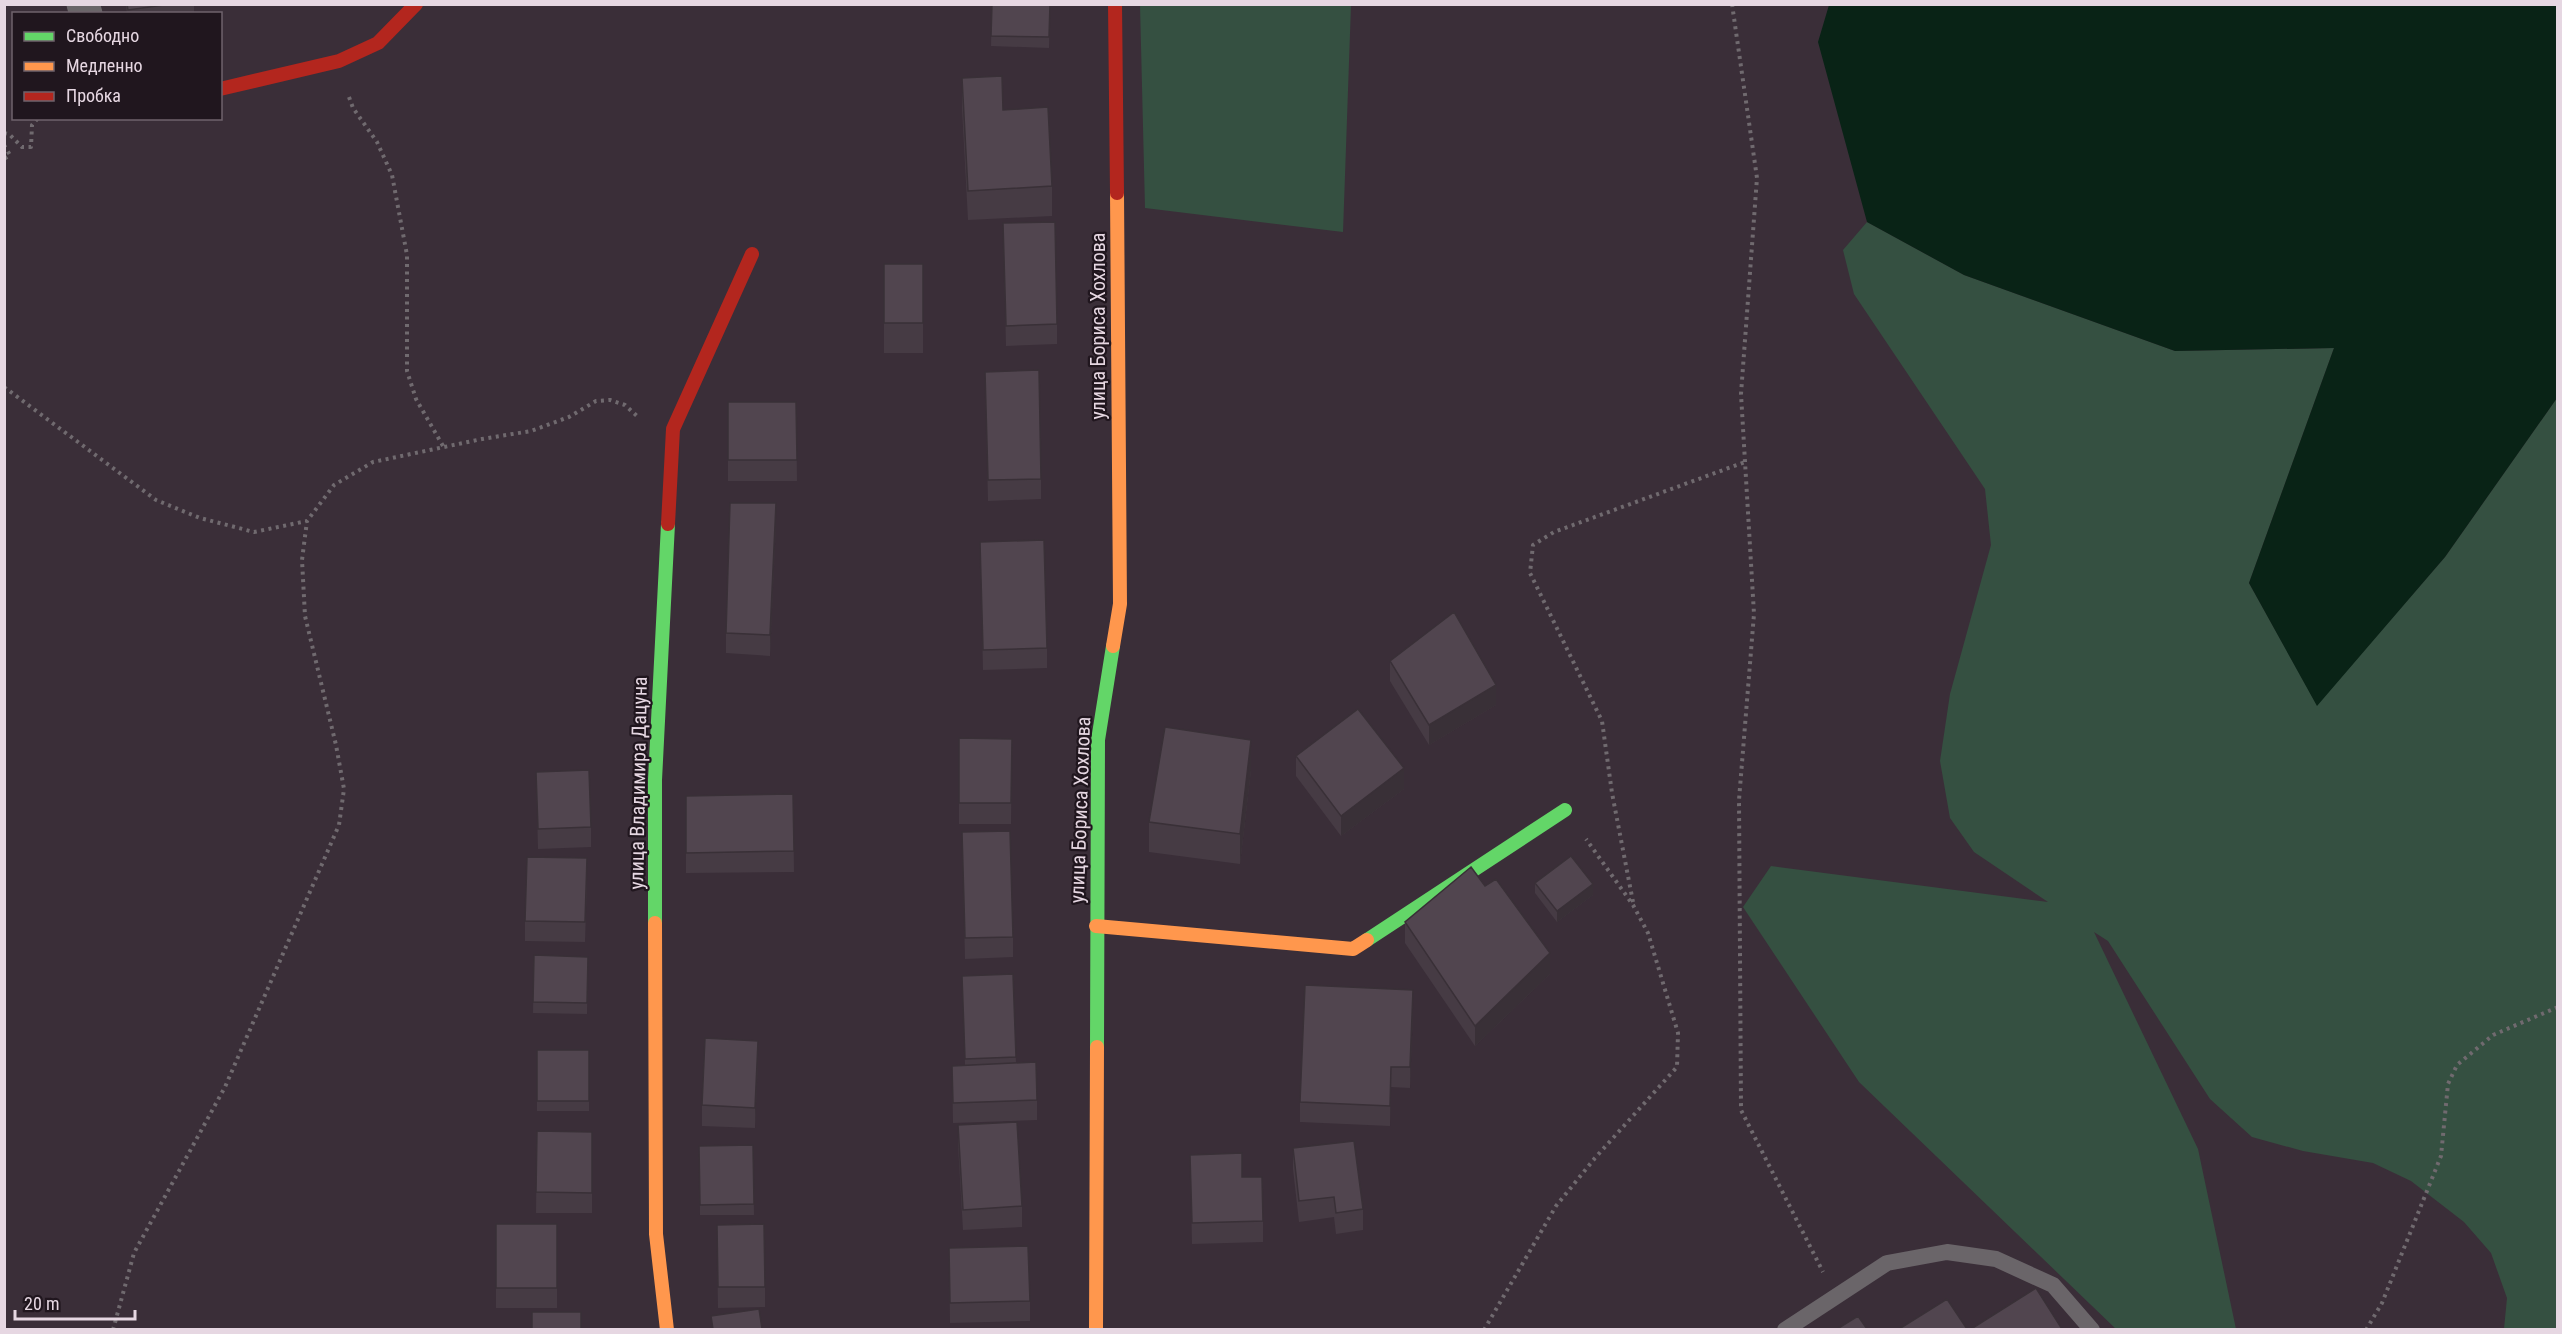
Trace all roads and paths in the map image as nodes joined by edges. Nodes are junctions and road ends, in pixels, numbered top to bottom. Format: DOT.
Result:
graph roads {
  1 [pos="416,4"];
  2 [pos="1116,4"];
  3 [pos="1732,4"];
  4 [pos="339,61"];
  5 [pos="222,89"];
  6 [pos="36,120"];
  7 [pos="4,133"];
  8 [pos="4,145"];
  9 [pos="4,159"];
  10 [pos="753,254"];
  11 [pos="4,387"];
  12 [pos="673,429"];
  13 [pos="443,446"];
  14 [pos="1745,462"];
  15 [pos="307,521"];
  16 [pos="1565,810"];
  17 [pos="1633,905"];
  18 [pos="1096,926"];
  19 [pos="2558,1007"];
  20 [pos="1836,1297"];
  21 [pos="113,1329"];
  22 [pos="667,1329"];
  23 [pos="1096,1329"];
  24 [pos="1484,1329"];
  25 [pos="1785,1329"];
  26 [pos="2092,1329"];
  27 [pos="2366,1329"];
  1 -- 4 [label="street"];
  2 -- 18 [label="street, улица Бориса Хохлова"];
  3 -- 14 [label="path"];
  4 -- 5 [label="street"];
  4 -- 13 [label="path"];
  6 -- 7 [label="path"];
  8 -- 9 [label="path"];
  10 -- 12 [label="street, улица Владимира Дацуна"];
  11 -- 15 [label="path"];
  12 -- 13 [label="path"];
  12 -- 22 [label="street, улица Владимира Дацуна"];
  13 -- 15 [label="path"];
  14 -- 17 [label="path"];
  14 -- 20 [label="path"];
  15 -- 21 [label="path"];
  16 -- 17 [label="path"];
  16 -- 18 [label="street"];
  17 -- 24 [label="path"];
  18 -- 23 [label="street, улица Бориса Хохлова"];
  19 -- 27 [label="path"];
  20 -- 25 [label="lane"];
  20 -- 26 [label="lane"];
}
